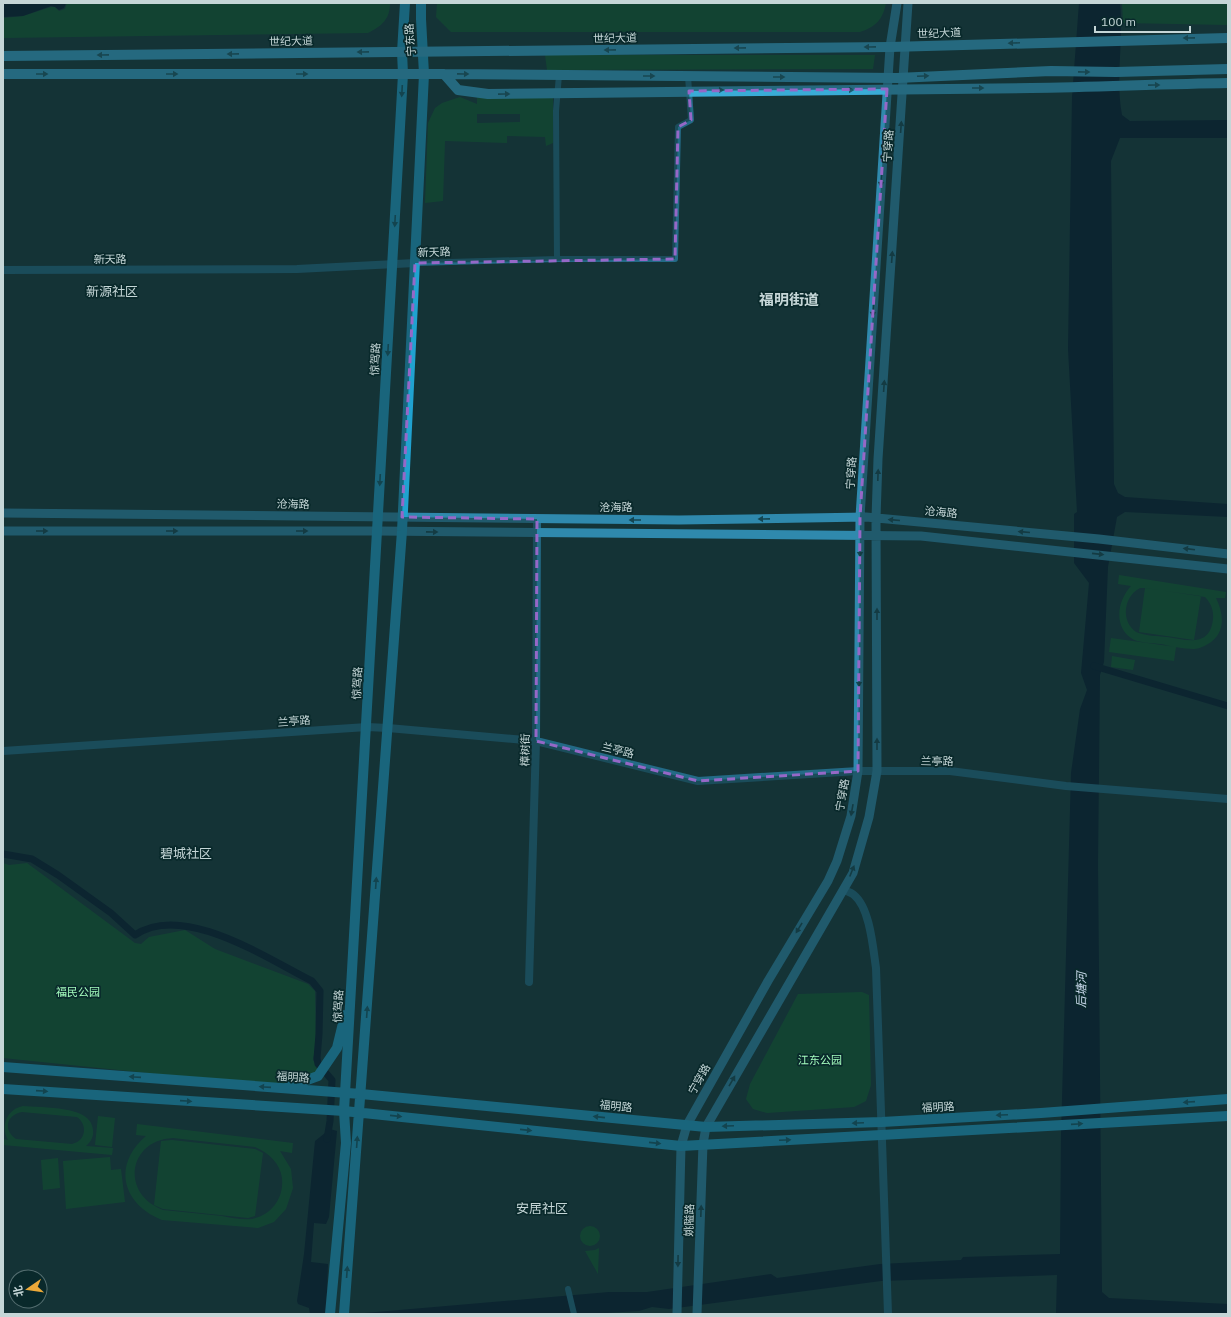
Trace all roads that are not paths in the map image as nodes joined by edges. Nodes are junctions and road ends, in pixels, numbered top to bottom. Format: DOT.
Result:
graph roads {
  1 [pos="406,3"];
  2 [pos="422,3"];
  3 [pos="897,3"];
  4 [pos="908,3"];
  5 [pos="1228,38"];
  6 [pos="890,46"];
  7 [pos="906,46"];
  8 [pos="402,52"];
  9 [pos="423,52"];
  10 [pos="3,56"];
  11 [pos="1228,69"];
  12 [pos="3,74"];
  13 [pos="403,74"];
  14 [pos="424,74"];
  15 [pos="444,74"];
  16 [pos="559,75"];
  17 [pos="688,76"];
  18 [pos="904,77"];
  19 [pos="888,78"];
  20 [pos="1228,83"];
  21 [pos="887,89"];
  22 [pos="904,89"];
  23 [pos="689,91"];
  24 [pos="558,93"];
  25 [pos="557,259"];
  26 [pos="415,263"];
  27 [pos="392,266"];
  28 [pos="3,270"];
  29 [pos="3,513"];
  30 [pos="378,516"];
  31 [pos="402,517"];
  32 [pos="860,517"];
  33 [pos="876,518"];
  34 [pos="537,519"];
  35 [pos="3,531"];
  36 [pos="377,531"];
  37 [pos="402,531"];
  38 [pos="537,533"];
  39 [pos="860,536"];
  40 [pos="877,536"];
  41 [pos="1228,554"];
  42 [pos="1228,569"];
  43 [pos="367,727"];
  44 [pos="388,728"];
  45 [pos="536,741"];
  46 [pos="3,752"];
  47 [pos="858,771"];
  48 [pos="877,771"];
  49 [pos="1228,798"];
  50 [pos="843,890"];
  51 [pos="530,982"];
  52 [pos="351,991"];
  53 [pos="3,1067"];
  54 [pos="3,1089"];
  55 [pos="284,1089"];
  56 [pos="345,1093"];
  57 [pos="361,1094"];
  58 [pos="1228,1099"];
  59 [pos="344,1111"];
  60 [pos="359,1112"];
  61 [pos="1228,1116"];
  62 [pos="882,1122"];
  63 [pos="687,1125"];
  64 [pos="706,1127"];
  65 [pos="882,1135"];
  66 [pos="703,1144"];
  67 [pos="681,1146"];
  68 [pos="568,1289"];
  69 [pos="697,1310"];
  70 [pos="677,1311"];
  71 [pos="344,1312"];
  72 [pos="330,1313"];
  73 [pos="574,1314"];
  74 [pos="888,1314"];
  1 -- 8 [label="main road, 宁东路"];
  2 -- 9 [label="main road, 宁东路"];
  3 -- 6 [label="main road, 宁穿路"];
  4 -- 7 [label="main road, 宁穿路"];
  5 -- 7 [label="highway, 世纪大道, one-way"];
  6 -- 7 [label="highway, 世纪大道"];
  6 -- 9 [label="highway, 世纪大道, one-way"];
  6 -- 19 [label="main road, 宁穿路"];
  7 -- 18 [label="main road, 宁穿路"];
  8 -- 9 [label="highway, 世纪大道"];
  8 -- 10 [label="highway, 世纪大道, one-way"];
  8 -- 13 [label="main road, 惊驾路"];
  9 -- 14 [label="main road, 宁东路"];
  18 -- 11 [label="highway, one-way"];
  12 -- 13 [label="highway, one-way"];
  13 -- 14 [label="highway"];
  13 -- 27 [label="main road, 惊驾路, one-way"];
  14 -- 15 [label="highway"];
  14 -- 26 [label="main road"];
  15 -- 16 [label="highway, one-way"];
  15 -- 24 [label="highway, one-way"];
  16 -- 17 [label="highway, one-way"];
  16 -- 24 [label="street"];
  17 -- 19 [label="highway, one-way"];
  17 -- 23 [label="street, 新天路"];
  18 -- 19 [label="highway"];
  18 -- 22 [label="main road, 宁穿路"];
  19 -- 21 [label="main road, 宁穿路"];
  22 -- 20 [label="highway, one-way"];
  21 -- 22 [label="highway"];
  23 -- 21 [label="highway, one-way"];
  21 -- 32 [label="main road, 宁穿路, one-way"];
  33 -- 22 [label="main road, 宁穿路, one-way"];
  23 -- 24 [label="highway"];
  23 -- 25 [label="street, 新天路"];
  24 -- 25 [label="street"];
  25 -- 26 [label="street, 新天路"];
  26 -- 27 [label="street, 新天路"];
  26 -- 31 [label="main road"];
  27 -- 28 [label="street, 新天路"];
  27 -- 30 [label="main road, 惊驾路, one-way"];
  29 -- 30 [label="main road, 沧海路"];
  30 -- 31 [label="main road, 沧海路"];
  30 -- 36 [label="main road, 惊驾路"];
  31 -- 34 [label="main road, 沧海路"];
  31 -- 37 [label="main road"];
  32 -- 33 [label="main road, 沧海路"];
  32 -- 34 [label="main road, 沧海路, one-way"];
  32 -- 39 [label="main road, 宁穿路"];
  33 -- 40 [label="main road"];
  41 -- 33 [label="main road, 沧海路, one-way"];
  34 -- 38 [label="street, 樟树街"];
  35 -- 36 [label="main road, one-way"];
  36 -- 37 [label="main road"];
  36 -- 43 [label="main road, 惊驾路"];
  37 -- 38 [label="main road, one-way"];
  37 -- 44 [label="main road"];
  38 -- 39 [label="main road"];
  38 -- 45 [label="street, 樟树街"];
  39 -- 40 [label="main road"];
  39 -- 47 [label="main road, 宁穿路, one-way"];
  40 -- 42 [label="main road, one-way"];
  48 -- 40 [label="main road, one-way"];
  43 -- 44 [label="street, 兰亭路"];
  43 -- 46 [label="street, 兰亭路"];
  43 -- 52 [label="main road, 惊驾路"];
  44 -- 45 [label="street, 兰亭路"];
  57 -- 44 [label="main road, one-way"];
  45 -- 47 [label="street, 兰亭路"];
  45 -- 51 [label="street, 樟树街"];
  47 -- 48 [label="street, 兰亭路"];
  47 -- 63 [label="main road, 宁穿路, one-way"];
  48 -- 49 [label="street, 兰亭路"];
  50 -- 48 [label="main road, one-way"];
  50 -- 62 [label="street"];
  64 -- 50 [label="main road, one-way"];
  52 -- 55 [label="main road"];
  52 -- 56 [label="main road, 惊驾路"];
  55 -- 53 [label="main road, 福明路, one-way"];
  54 -- 59 [label="main road, one-way"];
  55 -- 56 [label="main road, 福明路"];
  56 -- 57 [label="main road, 福明路"];
  56 -- 59 [label="main road, 惊驾路"];
  57 -- 60 [label="main road"];
  63 -- 57 [label="main road, 福明路, one-way"];
  58 -- 62 [label="main road, 福明路, one-way"];
  59 -- 60 [label="main road"];
  59 -- 72 [label="main road, 惊驾路"];
  60 -- 67 [label="main road, one-way"];
  71 -- 60 [label="main road, one-way"];
  65 -- 61 [label="main road, one-way"];
  62 -- 64 [label="main road, 福明路, one-way"];
  62 -- 65 [label="street"];
  63 -- 64 [label="main road, 福明路"];
  63 -- 67 [label="main road, 姚隘路"];
  64 -- 66 [label="main road, 姚隘路"];
  66 -- 65 [label="main road, one-way"];
  65 -- 74 [label="street"];
  66 -- 67 [label="main road"];
  69 -- 66 [label="main road, 姚隘路, one-way"];
  67 -- 70 [label="main road, 姚隘路, one-way"];
  68 -- 73 [label="street"];
}
